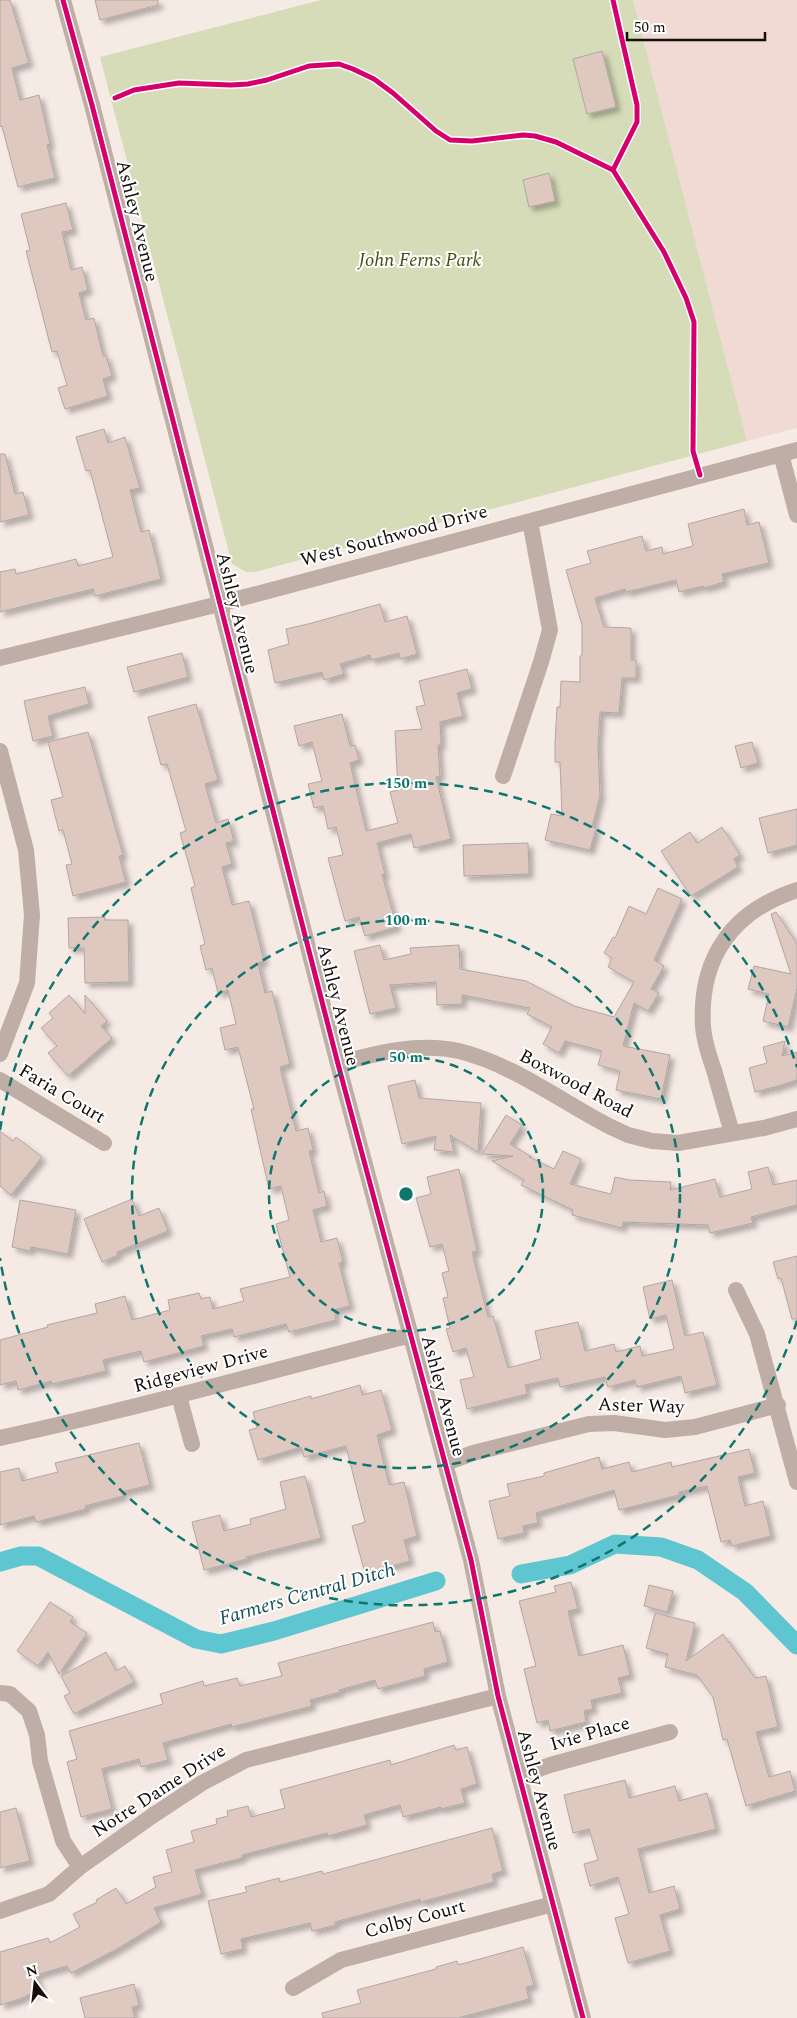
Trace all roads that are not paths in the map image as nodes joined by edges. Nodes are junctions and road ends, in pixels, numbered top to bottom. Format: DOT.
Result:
graph roads {
  1 [pos="63,0"];
  2 [pos="789,452"];
  3 [pos="797,515"];
  4 [pos="530,521"];
  5 [pos="219,604"];
  6 [pos="0,658"];
  7 [pos="0,751"];
  8 [pos="503,776"];
  9 [pos="797,890"];
  10 [pos="0,1054"];
  11 [pos="338,1064"];
  12 [pos="0,1080"];
  13 [pos="797,1120"];
  14 [pos="732,1133"];
  15 [pos="104,1143"];
  16 [pos="736,1290"];
  17 [pos="411,1335"];
  18 [pos="180,1396"];
  19 [pos="778,1405"];
  20 [pos="0,1438"];
  21 [pos="192,1444"];
  22 [pos="446,1463"];
  23 [pos="797,1482"];
  24 [pos="0,1693"];
  25 [pos="498,1696"];
  26 [pos="670,1732"];
  27 [pos="520,1776"];
  28 [pos="80,1866"];
  29 [pos="553,1904"];
  30 [pos="0,1911"];
  31 [pos="292,1988"];
  32 [pos="583,2018"];
  1 -- 5 [label="street, Ashley Avenue"];
  2 -- 3 [label="street"];
  2 -- 4 [label="street, West Southwood Drive"];
  4 -- 5 [label="street, West Southwood Drive"];
  4 -- 8 [label="street"];
  5 -- 6 [label="street, West Southwood Drive"];
  5 -- 11 [label="street, Ashley Avenue"];
  7 -- 10 [label="street"];
  9 -- 14 [label="street"];
  11 -- 14 [label="street, Boxwood Road"];
  11 -- 17 [label="street, Ashley Avenue"];
  12 -- 15 [label="street, Faria Court"];
  13 -- 14 [label="street, Boxwood Road"];
  16 -- 19 [label="street"];
  17 -- 18 [label="street, Ridgeview Drive"];
  17 -- 22 [label="street, Ashley Avenue"];
  18 -- 20 [label="street, Ridgeview Drive"];
  18 -- 21 [label="street"];
  19 -- 22 [label="street, Aster Way"];
  19 -- 23 [label="street"];
  22 -- 25 [label="street, Ashley Avenue"];
  24 -- 28 [label="street"];
  25 -- 27 [label="street, Ashley Avenue"];
  25 -- 28 [label="street, Notre Dame Drive"];
  26 -- 27 [label="street, Ivie Place"];
  27 -- 29 [label="street, Ashley Avenue"];
  28 -- 30 [label="street, Notre Dame Drive"];
  29 -- 31 [label="street, Colby Court"];
  29 -- 32 [label="street, Ashley Avenue"];
}
